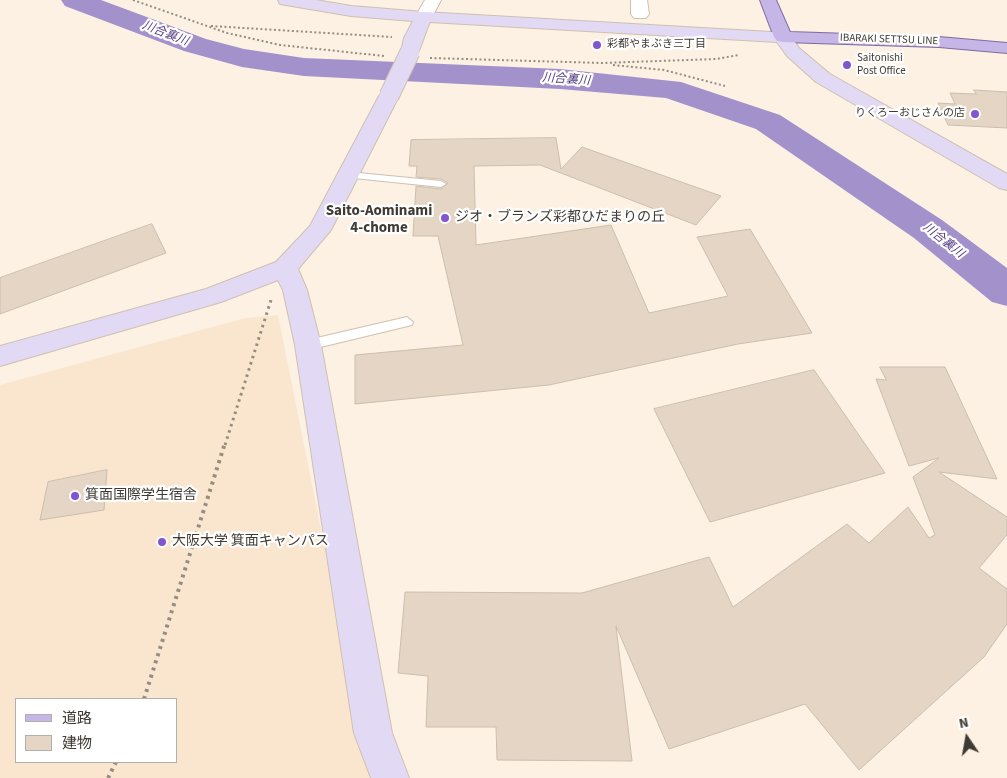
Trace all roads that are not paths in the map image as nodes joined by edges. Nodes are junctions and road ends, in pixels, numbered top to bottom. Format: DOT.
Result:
graph roads {
  1 [pos="286,0"];
  2 [pos="433,0"];
  3 [pos="768,0"];
  4 [pos="424,17"];
  5 [pos="780,32"];
  6 [pos="1007,36"];
  7 [pos="1007,48"];
  8 [pos="348,175"];
  9 [pos="1007,183"];
  10 [pos="441,184"];
  11 [pos="284,268"];
  12 [pos="407,322"];
  13 [pos="308,345"];
  14 [pos="0,356"];
  15 [pos="390,778"];
  1 -- 4 [label="street"];
  2 -- 4 [label="street"];
  3 -- 5 [label="main road"];
  4 -- 5 [label="street"];
  4 -- 8 [label="street, bridge"];
  5 -- 6 [label="main road, IBARAKI SETTSU LINE"];
  5 -- 7 [label="main road, IBARAKI SETTSU LINE"];
  5 -- 9 [label="street"];
  8 -- 10 [label="lane"];
  8 -- 11 [label="street"];
  11 -- 13 [label="street"];
  11 -- 14 [label="street"];
  12 -- 13 [label="lane"];
  13 -- 15 [label="street"];
}
